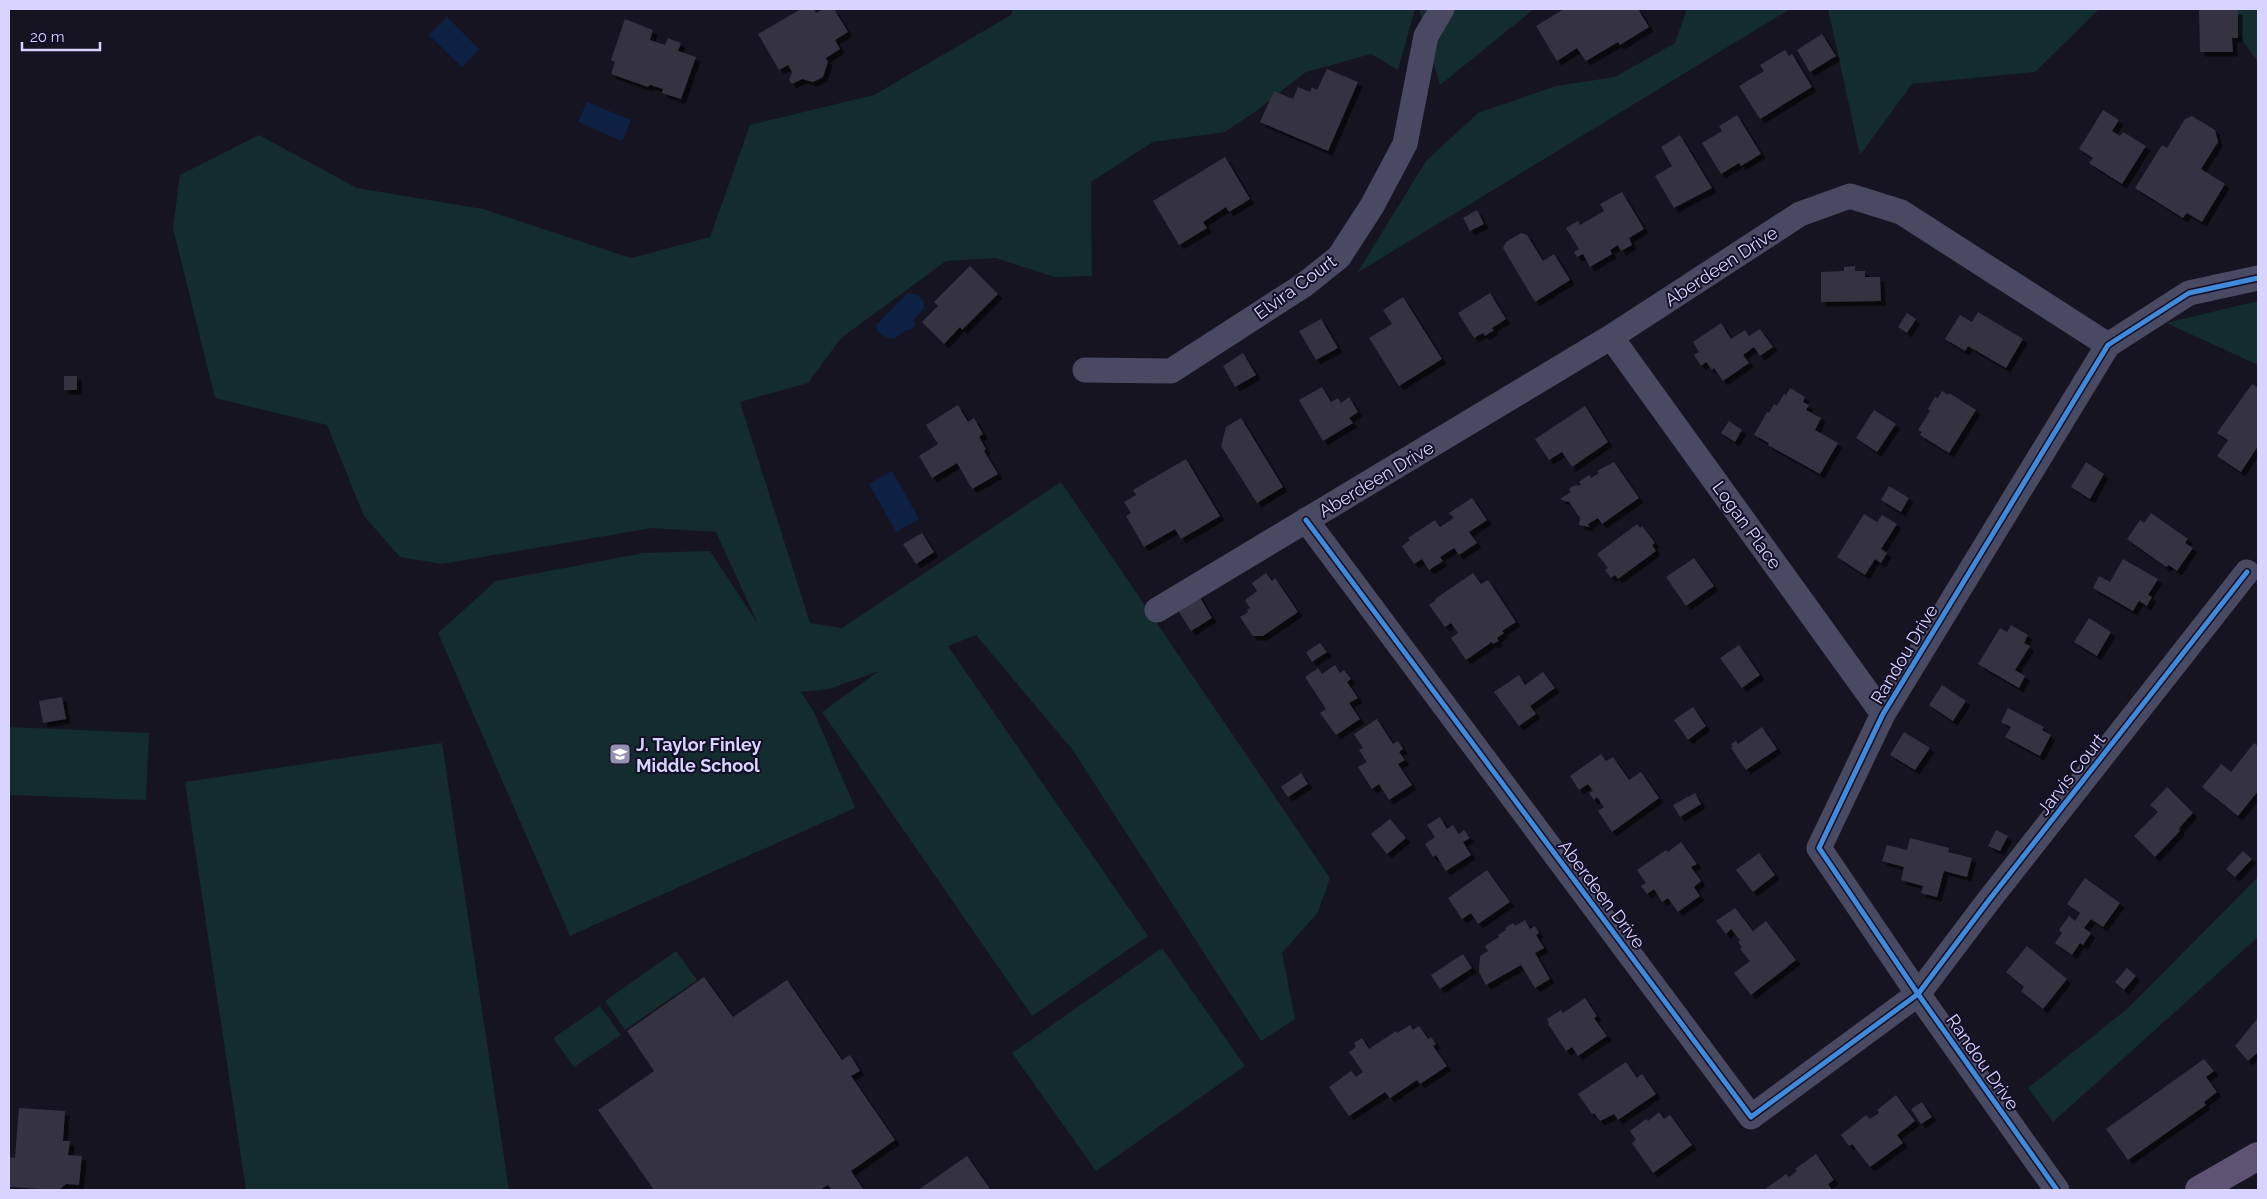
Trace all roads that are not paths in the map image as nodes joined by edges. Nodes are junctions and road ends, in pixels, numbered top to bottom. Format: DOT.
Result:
graph roads {
  1 [pos="1442,9"];
  2 [pos="2258,278"];
  3 [pos="1610,337"];
  4 [pos="2108,345"];
  5 [pos="1085,370"];
  6 [pos="1306,520"];
  7 [pos="2247,572"];
  8 [pos="1157,610"];
  9 [pos="1883,714"];
  10 [pos="1918,994"];
  11 [pos="2258,1156"];
  12 [pos="2258,1164"];
  13 [pos="2057,1190"];
  14 [pos="2199,1190"];
  15 [pos="2228,1190"];
  1 -- 5 [label="street, Elvira Court"];
  2 -- 4 [label="street, Randou Drive"];
  3 -- 4 [label="street, Aberdeen Drive"];
  3 -- 6 [label="street, Aberdeen Drive"];
  3 -- 9 [label="street, Logan Place"];
  4 -- 9 [label="street, Randou Drive"];
  6 -- 8 [label="street"];
  6 -- 10 [label="street, Aberdeen Drive"];
  7 -- 10 [label="street, Jarvis Court"];
  9 -- 10 [label="street, Randou Drive"];
  10 -- 13 [label="street, Randou Drive"];
  11 -- 14 [label="main road"];
  12 -- 15 [label="main road"];
}
